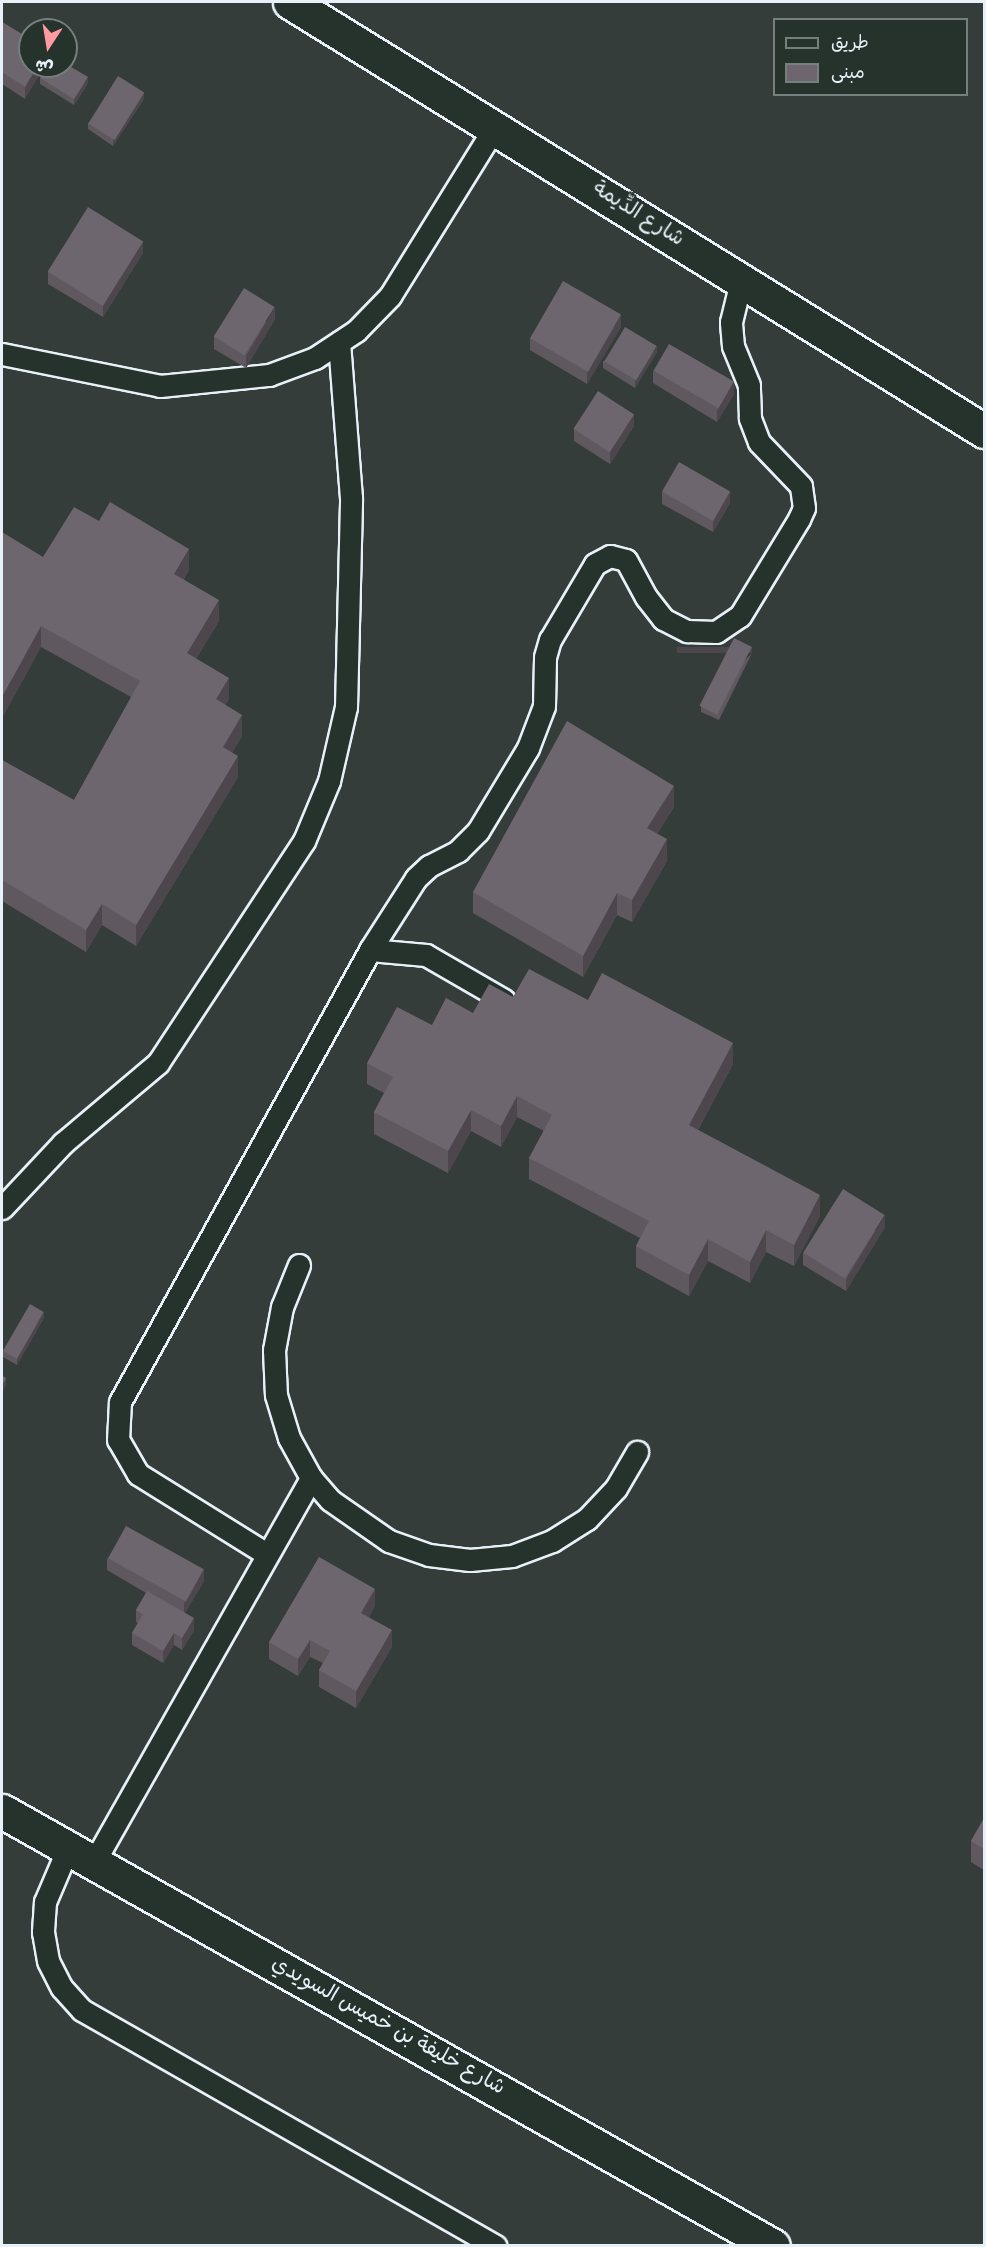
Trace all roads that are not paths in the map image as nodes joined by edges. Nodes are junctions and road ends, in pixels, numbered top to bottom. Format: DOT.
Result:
graph roads {
  1 [pos="290,2"];
  2 [pos="494,128"];
  3 [pos="741,281"];
  4 [pos="339,342"];
  5 [pos="2,354"];
  6 [pos="984,431"];
  7 [pos="370,950"];
  8 [pos="504,1000"];
  9 [pos="2,1208"];
  10 [pos="299,1265"];
  11 [pos="637,1452"];
  12 [pos="311,1478"];
  13 [pos="265,1553"];
  14 [pos="2,1810"];
  15 [pos="81,1855"];
  16 [pos="495,2246"];
  17 [pos="773,2246"];
  1 -- 2 [label="street, شارع الدِّيمة"];
  2 -- 3 [label="street, شارع الدِّيمة"];
  2 -- 4 [label="lane"];
  3 -- 6 [label="street, شارع الدِّيمة"];
  3 -- 7 [label="lane"];
  4 -- 5 [label="lane"];
  4 -- 9 [label="lane"];
  7 -- 8 [label="lane"];
  7 -- 13 [label="lane"];
  10 -- 12 [label="lane"];
  11 -- 12 [label="lane"];
  12 -- 13 [label="lane"];
  13 -- 15 [label="lane"];
  14 -- 15 [label="street, شارع خليفة بن خميس السويدي"];
  15 -- 16 [label="lane"];
  15 -- 17 [label="street, شارع خليفة بن خميس السويدي"];
}
